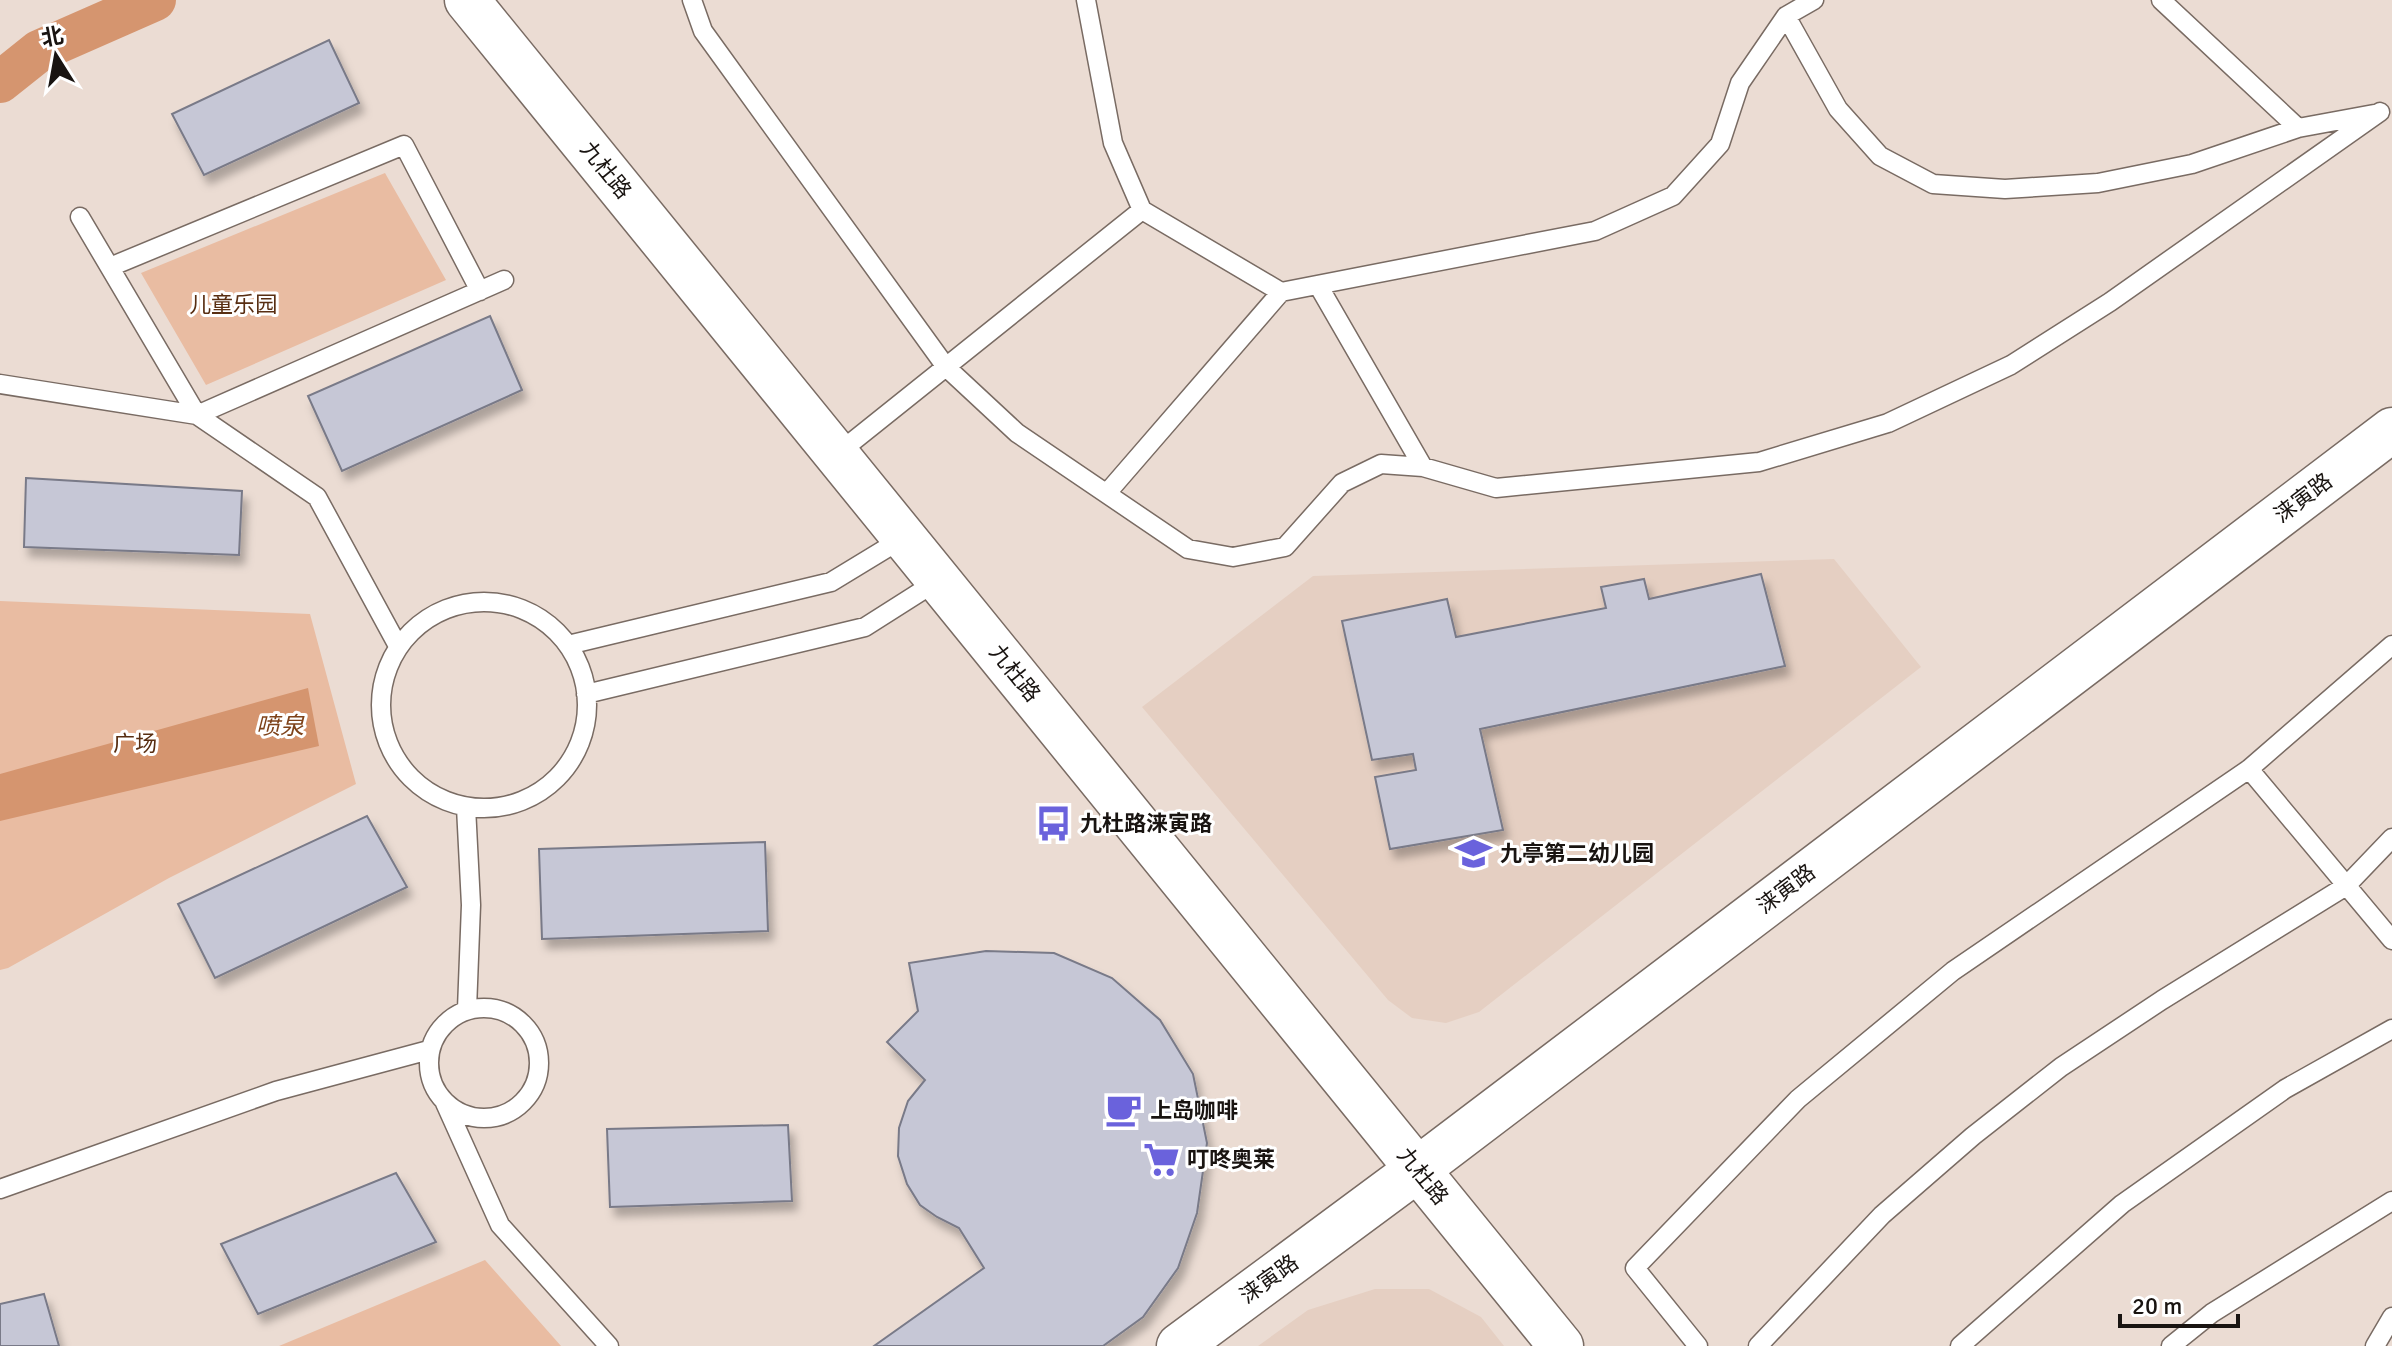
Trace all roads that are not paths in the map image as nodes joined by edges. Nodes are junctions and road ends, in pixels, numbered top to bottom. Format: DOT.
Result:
graph roads {
  1 [pos="467,0"];
  2 [pos="692,0"];
  3 [pos="1086,0"];
  4 [pos="1814,0"];
  5 [pos="2161,0"];
  6 [pos="1786,16"];
  7 [pos="2386,114"];
  8 [pos="2298,128"];
  9 [pos="1142,210"];
  10 [pos="80,217"];
  11 [pos="110,267"];
  12 [pos="504,280"];
  13 [pos="1318,285"];
  14 [pos="480,291"];
  15 [pos="1281,292"];
  16 [pos="946,367"];
  17 [pos="0,384"];
  18 [pos="197,415"];
  19 [pos="2392,430"];
  20 [pos="837,454"];
  21 [pos="1423,467"];
  22 [pos="1107,493"];
  23 [pos="905,537"];
  24 [pos="939,580"];
  25 [pos="568,645"];
  26 [pos="2392,645"];
  27 [pos="398,646"];
  28 [pos="586,694"];
  29 [pos="2249,769"];
  30 [pos="466,807"];
  31 [pos="2392,838"];
  32 [pos="2346,886"];
  33 [pos="2392,940"];
  34 [pos="467,1009"];
  35 [pos="2392,1029"];
  36 [pos="429,1050"];
  37 [pos="445,1103"];
  38 [pos="1418,1169"];
  39 [pos="0,1189"];
  40 [pos="2392,1201"];
  41 [pos="2392,1317"];
  42 [pos="609,1346"];
  43 [pos="1179,1346"];
  44 [pos="1561,1346"];
  45 [pos="1698,1346"];
  46 [pos="1758,1346"];
  47 [pos="1960,1346"];
  48 [pos="2171,1346"];
  49 [pos="2375,1346"];
  1 -- 20 [label="street, 九杜路"];
  2 -- 16 [label="lane"];
  3 -- 9 [label="lane"];
  4 -- 6 [label="lane"];
  5 -- 8 [label="lane"];
  6 -- 8 [label="lane"];
  6 -- 13 [label="lane"];
  7 -- 8 [label="lane"];
  7 -- 21 [label="lane"];
  9 -- 15 [label="lane"];
  9 -- 16 [label="lane"];
  10 -- 11 [label="lane"];
  11 -- 14 [label="lane"];
  11 -- 18 [label="lane"];
  12 -- 14 [label="lane"];
  13 -- 15 [label="lane"];
  13 -- 21 [label="lane"];
  14 -- 18 [label="lane"];
  15 -- 22 [label="lane"];
  16 -- 20 [label="lane"];
  16 -- 22 [label="lane"];
  17 -- 18 [label="lane"];
  18 -- 27 [label="lane"];
  19 -- 38 [label="street, 涞寅路"];
  20 -- 23 [label="street, 九杜路"];
  21 -- 22 [label="lane"];
  23 -- 24 [label="street, 九杜路"];
  23 -- 25 [label="lane"];
  24 -- 28 [label="lane"];
  24 -- 38 [label="street, 九杜路"];
  25 -- 27 [label="lane"];
  25 -- 28 [label="lane"];
  26 -- 29 [label="lane"];
  27 -- 30 [label="lane"];
  28 -- 30 [label="lane"];
  29 -- 32 [label="lane"];
  29 -- 45 [label="lane"];
  30 -- 34 [label="lane"];
  31 -- 32 [label="lane"];
  32 -- 33 [label="lane"];
  32 -- 46 [label="lane"];
  34 -- 36 [label="lane"];
  34 -- 37 [label="lane"];
  35 -- 47 [label="lane"];
  36 -- 37 [label="lane"];
  36 -- 39 [label="lane"];
  37 -- 42 [label="lane"];
  38 -- 43 [label="street, 涞寅路"];
  38 -- 44 [label="street, 九杜路"];
  40 -- 48 [label="lane"];
  41 -- 49 [label="lane"];
}
